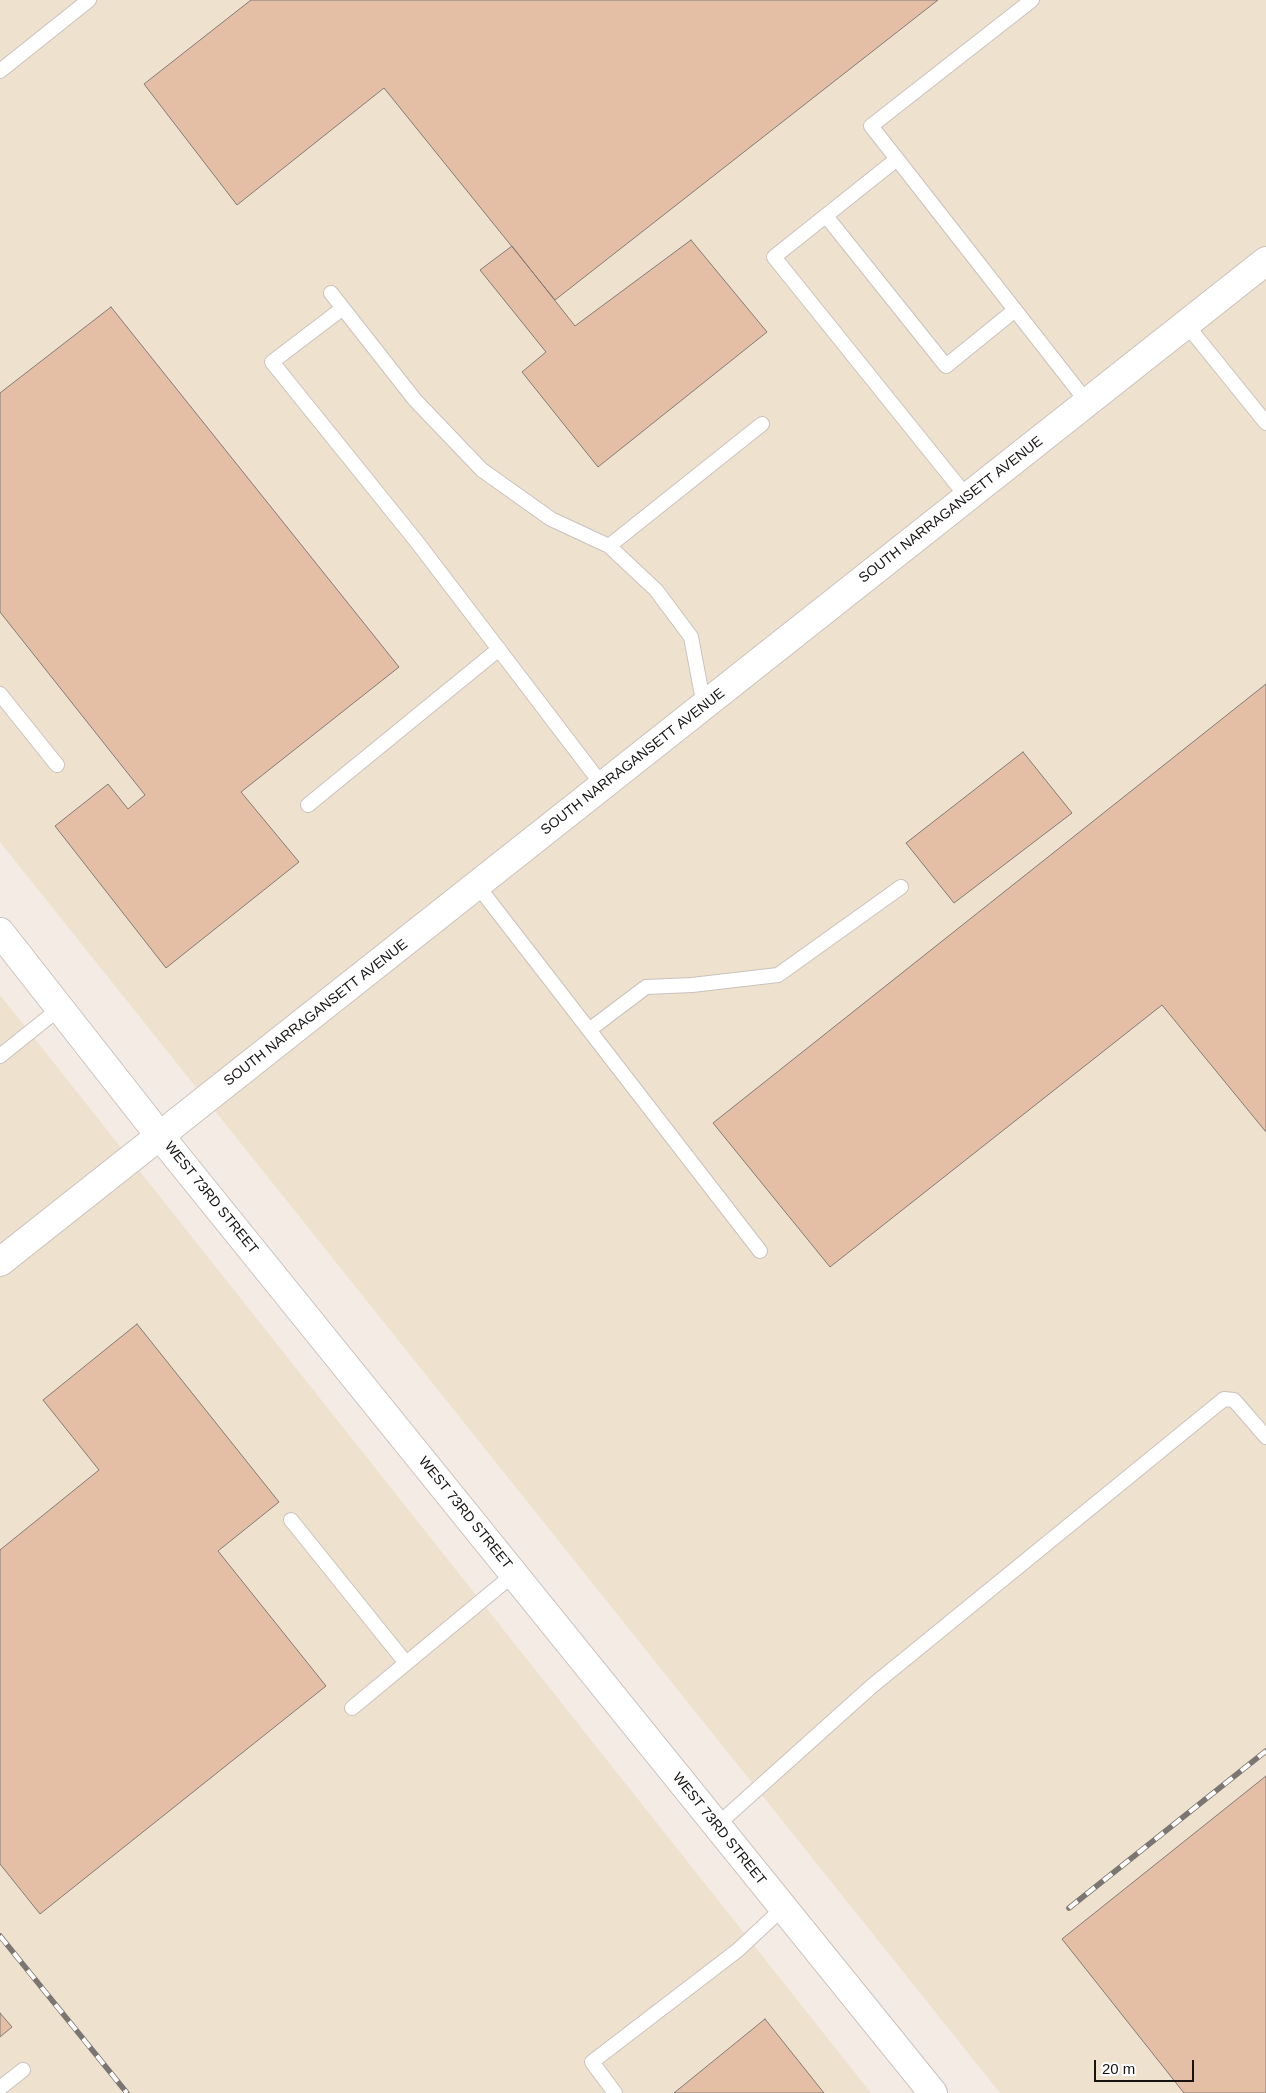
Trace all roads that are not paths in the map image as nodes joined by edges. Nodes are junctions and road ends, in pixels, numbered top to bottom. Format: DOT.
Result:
graph roads {
  1 [pos="89,0"];
  2 [pos="1032,0"];
  3 [pos="0,71"];
  4 [pos="897,159"];
  5 [pos="826,216"];
  6 [pos="1266,261"];
  7 [pos="331,293"];
  8 [pos="343,308"];
  9 [pos="1015,310"];
  10 [pos="1186,324"];
  11 [pos="1087,402"];
  12 [pos="1266,423"];
  13 [pos="762,424"];
  14 [pos="967,497"];
  15 [pos="609,546"];
  16 [pos="499,649"];
  17 [pos="0,694"];
  18 [pos="704,706"];
  19 [pos="57,765"];
  20 [pos="603,786"];
  21 [pos="308,805"];
  22 [pos="477,885"];
  23 [pos="901,888"];
  24 [pos="0,932"];
  25 [pos="60,1008"];
  26 [pos="588,1030"];
  27 [pos="0,1056"];
  28 [pos="160,1136"];
  29 [pos="760,1251"];
  30 [pos="0,1262"];
  31 [pos="1266,1437"];
  32 [pos="291,1520"];
  33 [pos="514,1574"];
  34 [pos="406,1663"];
  35 [pos="352,1708"];
  36 [pos="717,1825"];
  37 [pos="783,1908"];
  38 [pos="23,2070"];
  39 [pos="0,2088"];
  40 [pos="615,2093"];
  41 [pos="933,2093"];
  1 -- 3 [label="lane"];
  2 -- 4 [label="lane"];
  4 -- 5 [label="lane"];
  4 -- 9 [label="lane"];
  5 -- 9 [label="lane"];
  5 -- 14 [label="lane"];
  6 -- 10 [label="street, SOUTH NARRAGANSETT AVENUE"];
  7 -- 8 [label="lane"];
  8 -- 15 [label="lane"];
  8 -- 16 [label="lane"];
  9 -- 11 [label="lane"];
  10 -- 11 [label="street, SOUTH NARRAGANSETT AVENUE"];
  10 -- 12 [label="lane"];
  11 -- 14 [label="street, SOUTH NARRAGANSETT AVENUE"];
  13 -- 15 [label="lane"];
  14 -- 18 [label="street, SOUTH NARRAGANSETT AVENUE"];
  15 -- 18 [label="lane"];
  16 -- 20 [label="lane"];
  16 -- 21 [label="lane"];
  17 -- 19 [label="lane"];
  18 -- 20 [label="street, SOUTH NARRAGANSETT AVENUE"];
  20 -- 22 [label="street, SOUTH NARRAGANSETT AVENUE"];
  22 -- 26 [label="lane"];
  22 -- 28 [label="street, SOUTH NARRAGANSETT AVENUE"];
  23 -- 26 [label="lane"];
  24 -- 25 [label="street, WEST 73RD STREET"];
  25 -- 27 [label="lane"];
  25 -- 28 [label="street, WEST 73RD STREET"];
  26 -- 29 [label="lane"];
  28 -- 30 [label="street, SOUTH NARRAGANSETT AVENUE"];
  28 -- 33 [label="street, WEST 73RD STREET"];
  31 -- 36 [label="lane"];
  32 -- 34 [label="lane"];
  33 -- 34 [label="lane"];
  33 -- 36 [label="street, WEST 73RD STREET"];
  34 -- 35 [label="lane"];
  36 -- 37 [label="street, WEST 73RD STREET"];
  37 -- 40 [label="lane"];
  37 -- 41 [label="street, WEST 73RD STREET"];
  38 -- 39 [label="lane"];
}
